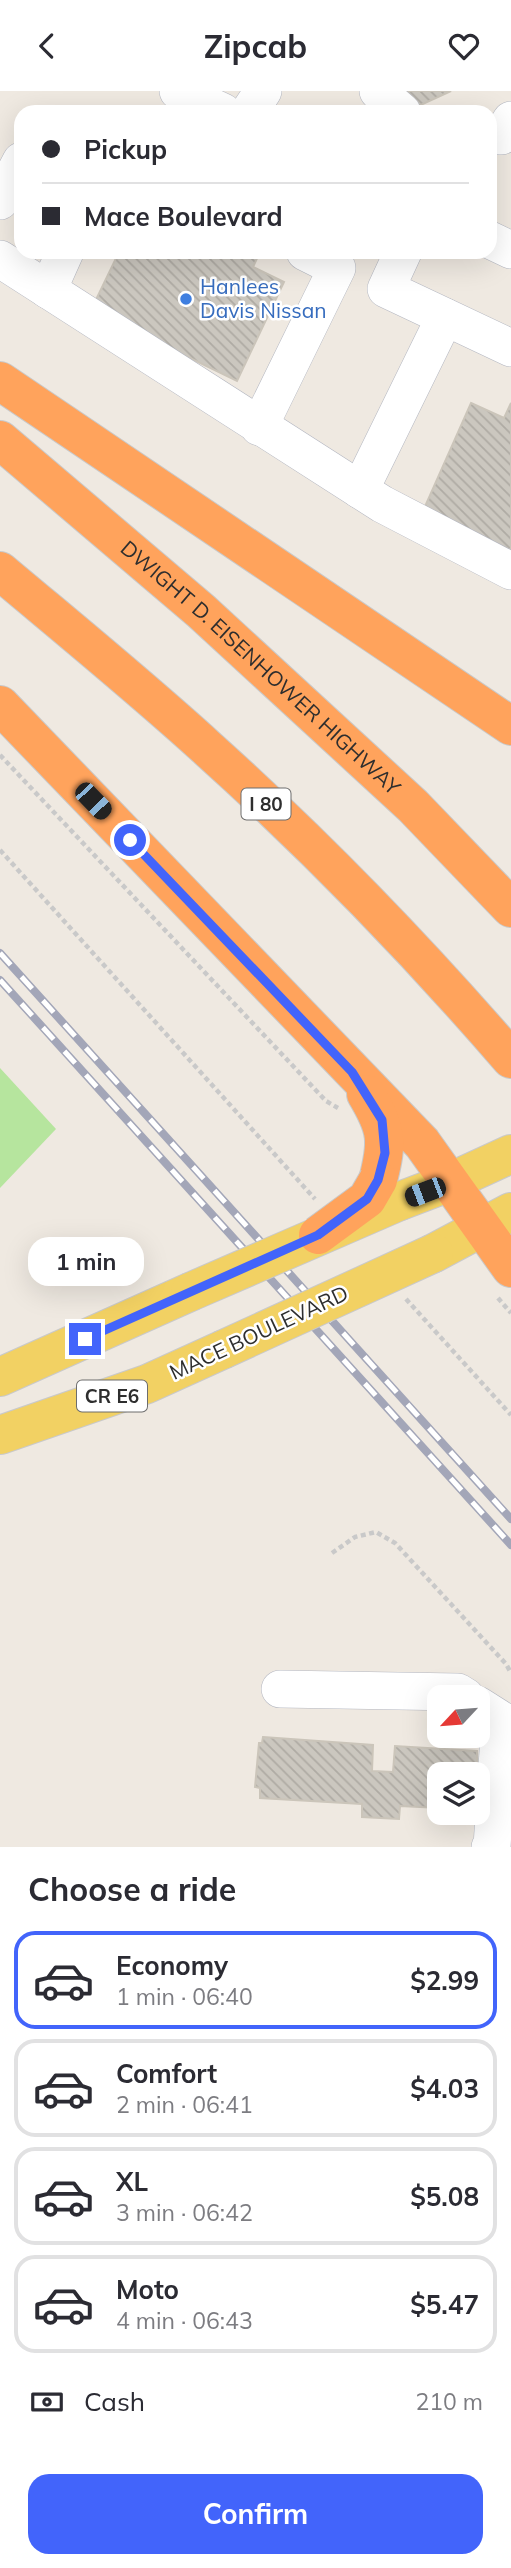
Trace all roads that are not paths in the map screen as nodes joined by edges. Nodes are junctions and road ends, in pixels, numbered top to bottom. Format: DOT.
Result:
graph roads {
  1 [pos="178,91"];
  2 [pos="379,91"];
  3 [pos="208,105"];
  4 [pos="394,105"];
  5 [pos="511,120"];
  6 [pos="497,136"];
  7 [pos="14,175"];
  8 [pos="0,201"];
  9 [pos="0,259"];
  10 [pos="62,259"];
  11 [pos="400,259"];
  12 [pos="321,260"];
  13 [pos="386,289"];
  14 [pos="48,290"];
  15 [pos="445,317"];
  16 [pos="511,348"];
  17 [pos="0,381"];
  18 [pos="259,427"];
  19 [pos="0,440"];
  20 [pos="360,491"];
  21 [pos="0,571"];
  22 [pos="511,571"];
  23 [pos="0,705"];
  24 [pos="511,726"];
  25 [pos="511,908"];
  26 [pos="511,1059"];
  27 [pos="352,1072"];
  28 [pos="501,1158"];
  29 [pos="450,1182"];
  30 [pos="389,1191"];
  31 [pos="317,1217"];
  32 [pos="496,1220"];
  33 [pos="511,1268"];
  34 [pos="0,1377"];
  35 [pos="0,1435"];
  36 [pos="280,1689"];
  37 [pos="427,1691"];
  38 [pos="490,1713"];
  39 [pos="489,1847"];
  1 -- 3 [label="street"];
  2 -- 4 [label="street"];
  5 -- 6 [label="street"];
  7 -- 8 [label="street"];
  9 -- 14 [label="street"];
  10 -- 14 [label="street"];
  11 -- 13 [label="street"];
  12 -- 13 [label="street"];
  12 -- 18 [label="street"];
  13 -- 15 [label="street"];
  14 -- 18 [label="street"];
  15 -- 16 [label="street"];
  15 -- 20 [label="street"];
  17 -- 24 [label="highway"];
  18 -- 20 [label="street"];
  19 -- 25 [label="highway, DWIGHT D. EISENHOWER HIGHWAY"];
  20 -- 22 [label="street"];
  21 -- 26 [label="highway, I 80"];
  23 -- 27 [label="highway"];
  27 -- 29 [label="highway"];
  27 -- 30 [label="highway"];
  28 -- 29 [label="main road"];
  29 -- 30 [label="main road"];
  29 -- 32 [label="highway"];
  30 -- 31 [label="highway, bridge"];
  31 -- 34 [label="main road, bridge"];
  32 -- 33 [label="highway"];
  32 -- 35 [label="main road, MACE BOULEVARD / CR E6, bridge"];
  36 -- 37 [label="street"];
  38 -- 39 [label="street"];
}
